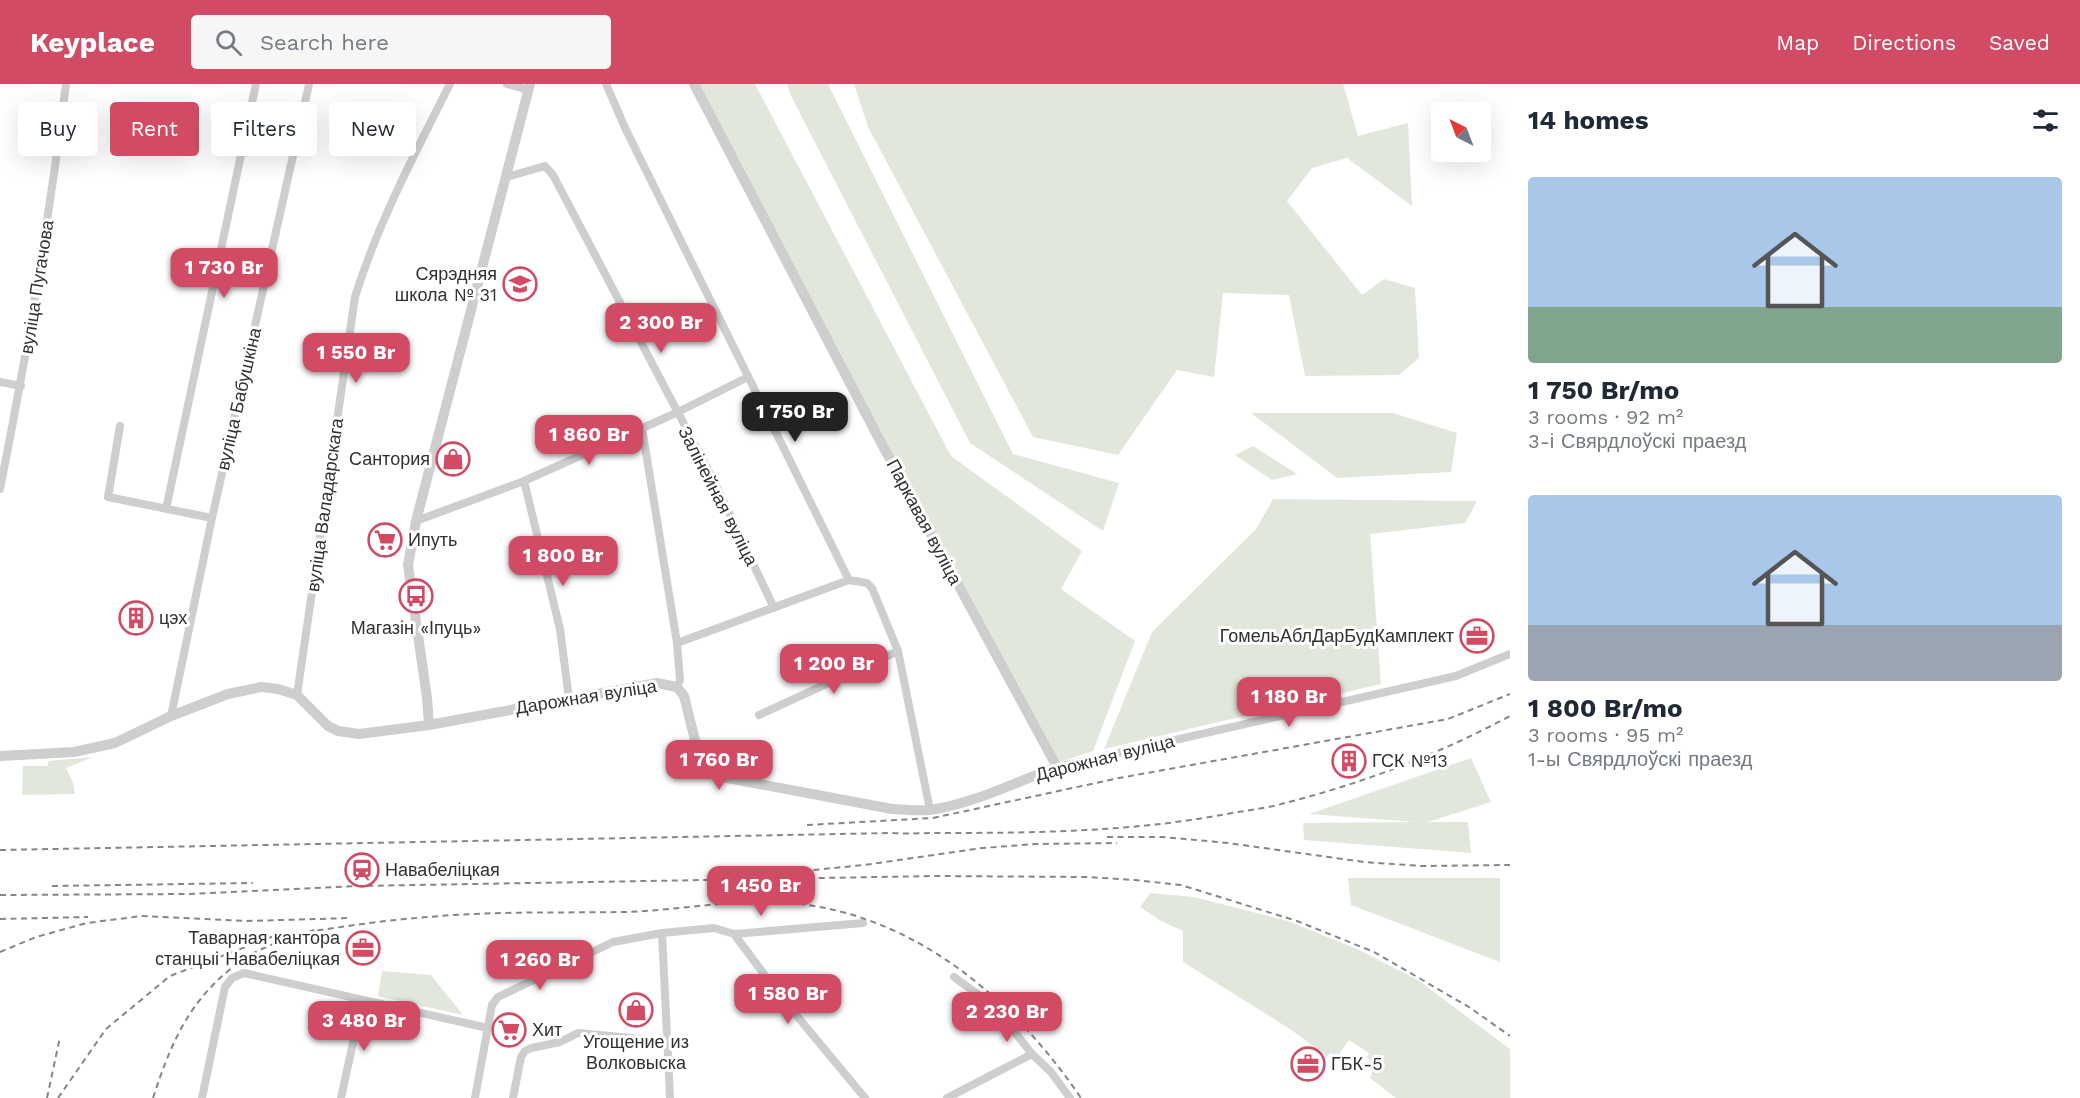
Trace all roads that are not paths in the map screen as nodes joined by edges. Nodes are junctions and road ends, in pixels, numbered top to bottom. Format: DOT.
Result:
graph roads {
  1 [pos="66,84"];
  2 [pos="256,84"];
  3 [pos="309,84"];
  4 [pos="450,84"];
  5 [pos="507,84"];
  6 [pos="606,84"];
  7 [pos="694,84"];
  8 [pos="529,87"];
  9 [pos="507,177"];
  10 [pos="748,377"];
  11 [pos="0,382"];
  12 [pos="21,386"];
  13 [pos="676,413"];
  14 [pos="120,426"];
  15 [pos="642,428"];
  16 [pos="524,481"];
  17 [pos="0,489"];
  18 [pos="166,509"];
  19 [pos="212,518"];
  20 [pos="416,521"];
  21 [pos="849,580"];
  22 [pos="774,608"];
  23 [pos="677,644"];
  24 [pos="898,651"];
  25 [pos="1510,654"];
  26 [pos="677,687"];
  27 [pos="297,695"];
  28 [pos="568,699"];
  29 [pos="759,715"];
  30 [pos="171,716"];
  31 [pos="429,725"];
  32 [pos="0,756"];
  33 [pos="1057,767"];
  34 [pos="930,810"];
  35 [pos="863,923"];
  36 [pos="662,933"];
  37 [pos="734,934"];
  38 [pos="954,977"];
  39 [pos="362,1001"];
  40 [pos="488,1028"];
  41 [pos="653,1040"];
  42 [pos="1032,1054"];
  43 [pos="202,1098"];
  44 [pos="341,1098"];
  45 [pos="475,1098"];
  46 [pos="513,1098"];
  47 [pos="670,1098"];
  48 [pos="866,1098"];
  49 [pos="947,1098"];
  50 [pos="1070,1098"];
  1 -- 12 [label="street, вуліца Пугачова"];
  2 -- 18 [label="street"];
  3 -- 19 [label="street, вуліца Бабушкіна"];
  4 -- 27 [label="street, вуліца Валадарскага"];
  5 -- 8 [label="street"];
  6 -- 10 [label="street"];
  7 -- 33 [label="street, Паркавая вуліца"];
  8 -- 9 [label="street"];
  9 -- 13 [label="street, Залінейная вуліца"];
  9 -- 20 [label="street"];
  10 -- 13 [label="street"];
  10 -- 21 [label="street"];
  11 -- 12 [label="street"];
  12 -- 17 [label="street, вуліца Пугачова"];
  13 -- 15 [label="street"];
  13 -- 22 [label="street, Залінейная вуліца"];
  14 -- 18 [label="street"];
  15 -- 16 [label="street"];
  15 -- 23 [label="street"];
  16 -- 20 [label="street"];
  16 -- 28 [label="street"];
  18 -- 19 [label="street"];
  19 -- 30 [label="street, вуліца Бабушкіна"];
  20 -- 31 [label="street"];
  21 -- 22 [label="street"];
  21 -- 24 [label="street"];
  22 -- 23 [label="street"];
  23 -- 26 [label="street"];
  24 -- 29 [label="street"];
  24 -- 34 [label="street"];
  25 -- 33 [label="street, Дарожная вуліца"];
  26 -- 28 [label="street, Дарожная вуліца"];
  26 -- 34 [label="street, Дарожная вуліца"];
  27 -- 30 [label="street"];
  27 -- 31 [label="street, Дарожная вуліца"];
  28 -- 31 [label="street, Дарожная вуліца"];
  30 -- 32 [label="street"];
  33 -- 34 [label="street, Дарожная вуліца"];
  35 -- 37 [label="street"];
  36 -- 37 [label="street"];
  36 -- 40 [label="street"];
  36 -- 47 [label="street"];
  37 -- 48 [label="street"];
  38 -- 42 [label="street"];
  39 -- 40 [label="street"];
  39 -- 43 [label="street"];
  39 -- 44 [label="street"];
  40 -- 45 [label="street"];
  41 -- 46 [label="street"];
  42 -- 49 [label="street"];
  42 -- 50 [label="street"];
}
